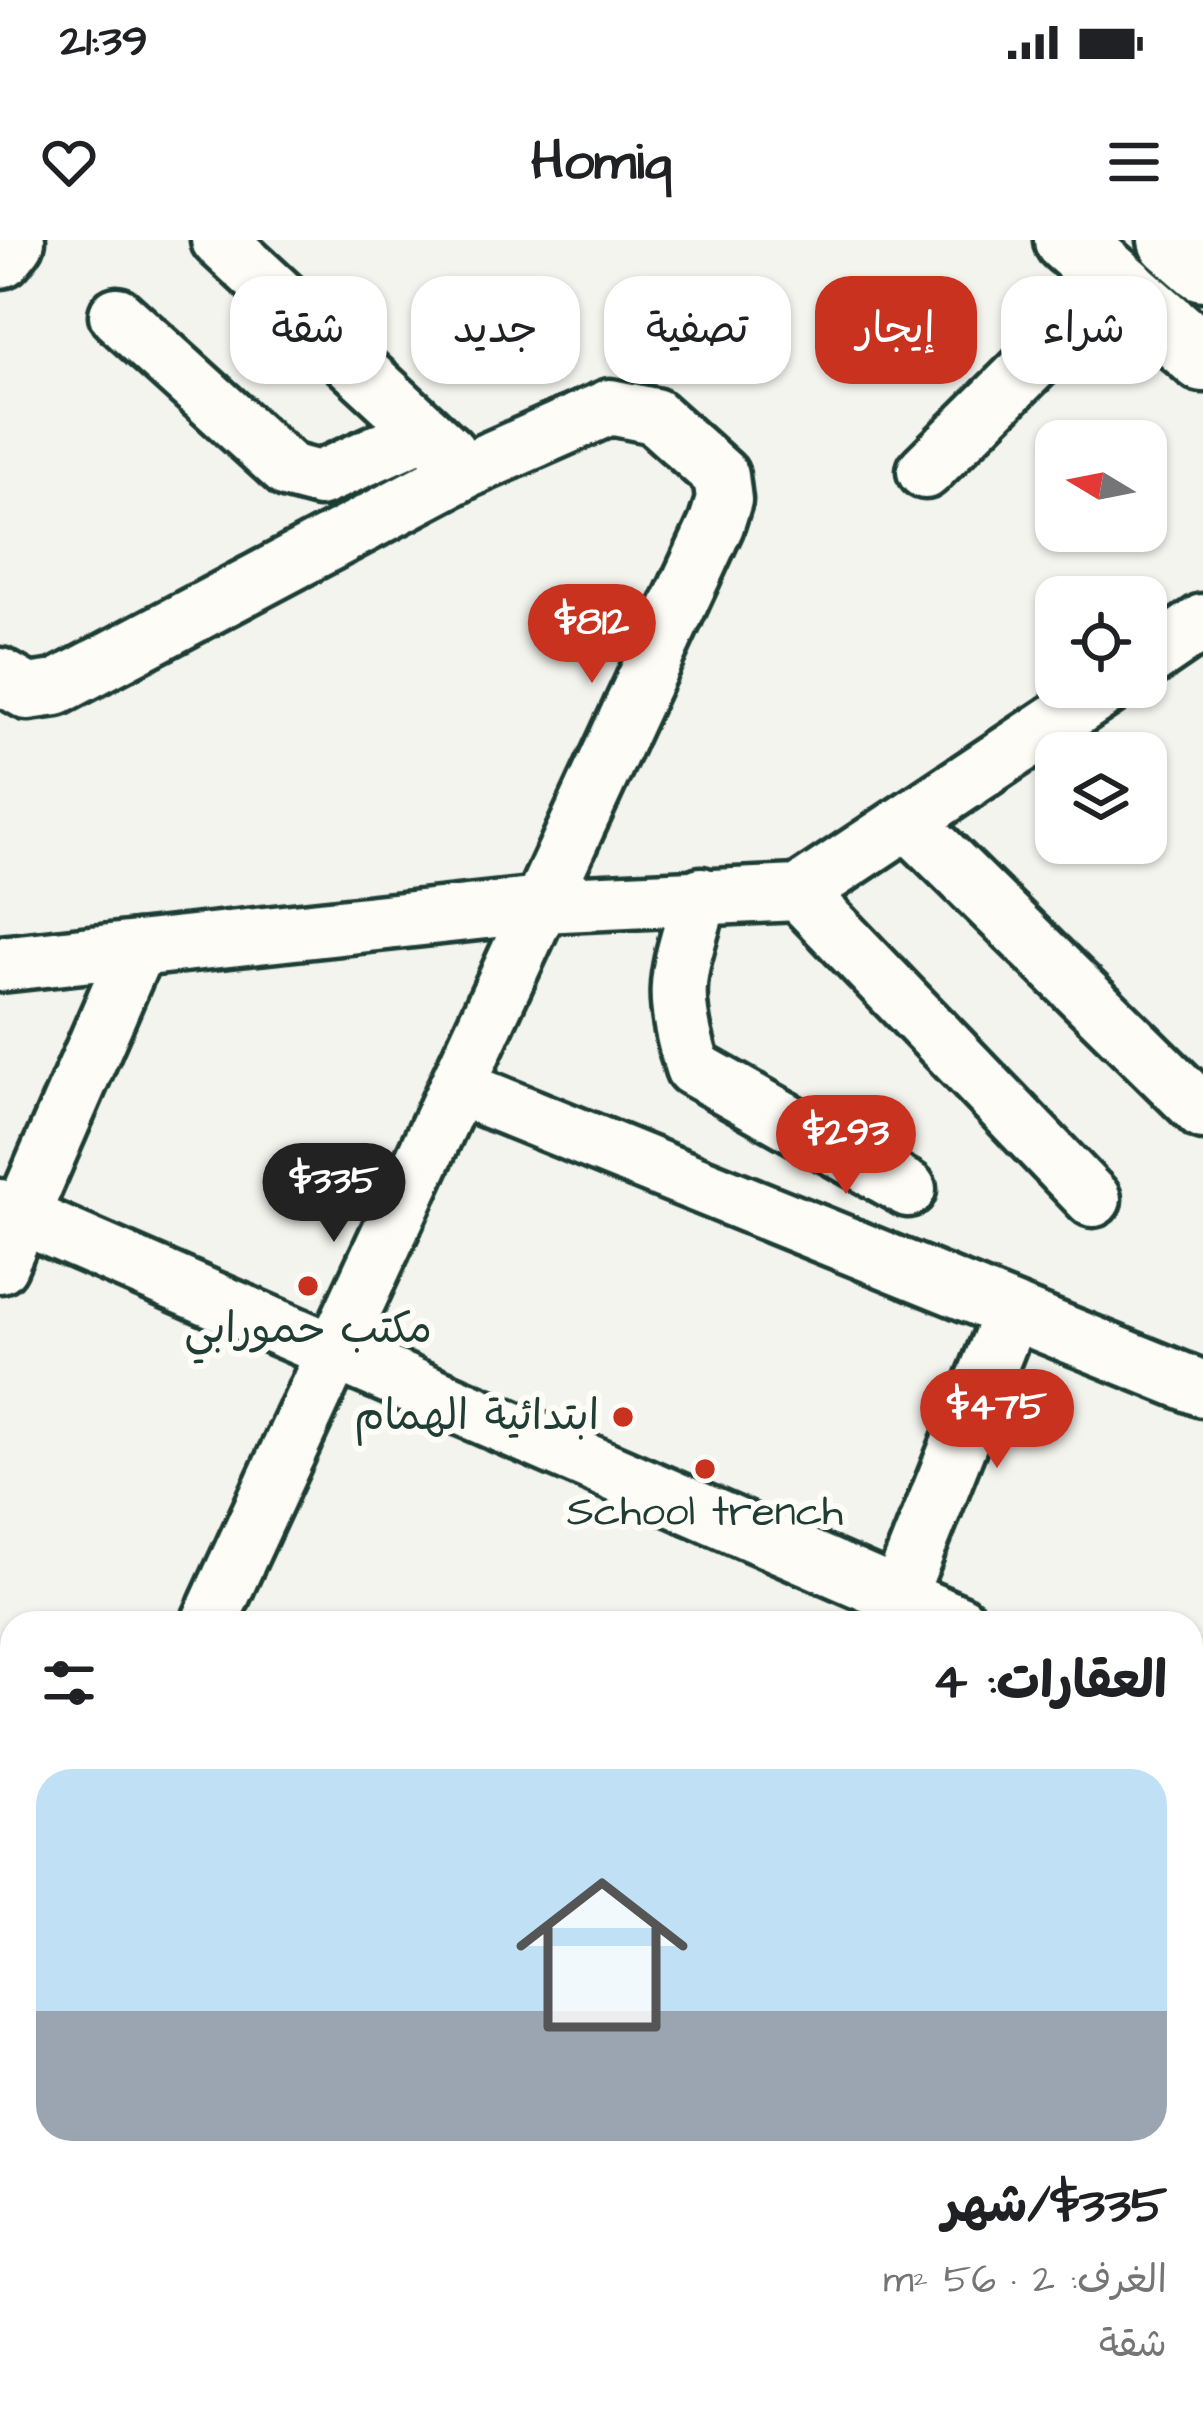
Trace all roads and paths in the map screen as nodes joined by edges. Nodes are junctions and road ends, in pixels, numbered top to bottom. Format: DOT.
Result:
graph roads {
  1 [pos="11,240"];
  2 [pos="219,240"];
  3 [pos="1172,240"];
  4 [pos="0,254"];
  5 [pos="1091,261"];
  6 [pos="1203,268"];
  7 [pos="117,315"];
  8 [pos="1203,358"];
  9 [pos="425,431"];
  10 [pos="467,470"];
  11 [pos="925,471"];
  12 [pos="1203,622"];
  13 [pos="1167,647"];
  14 [pos="0,676"];
  15 [pos="1077,708"];
  16 [pos="908,822"];
  17 [pos="799,893"];
  18 [pos="701,895"];
  19 [pos="541,905"];
  20 [pos="137,949"];
  21 [pos="0,964"];
  22 [pos="457,1087"];
  23 [pos="1203,1112"];
  24 [pos="908,1189"];
  25 [pos="1093,1199"];
  26 [pos="7,1229"];
  27 [pos="1012,1313"];
  28 [pos="334,1352"];
  29 [pos="1203,1389"];
  30 [pos="898,1597"];
  31 [pos="215,1611"];
  32 [pos="931,1611"];
  1 -- 4 [label="main road"];
  2 -- 9 [label="street"];
  3 -- 6 [label="main road"];
  5 -- 8 [label="main road"];
  5 -- 11 [label="street"];
  7 -- 9 [label="street"];
  9 -- 10 [label="street"];
  10 -- 14 [label="street"];
  10 -- 19 [label="street"];
  12 -- 13 [label="street"];
  15 -- 16 [label="street"];
  16 -- 17 [label="street"];
  16 -- 23 [label="street"];
  17 -- 18 [label="street"];
  17 -- 25 [label="street"];
  18 -- 19 [label="street"];
  18 -- 24 [label="street"];
  19 -- 20 [label="street"];
  19 -- 22 [label="street"];
  20 -- 21 [label="street"];
  20 -- 26 [label="street"];
  22 -- 27 [label="street"];
  22 -- 28 [label="street"];
  26 -- 28 [label="street"];
  27 -- 29 [label="street"];
  27 -- 30 [label="street"];
  28 -- 30 [label="street"];
  28 -- 31 [label="street"];
  30 -- 32 [label="street"];
}
